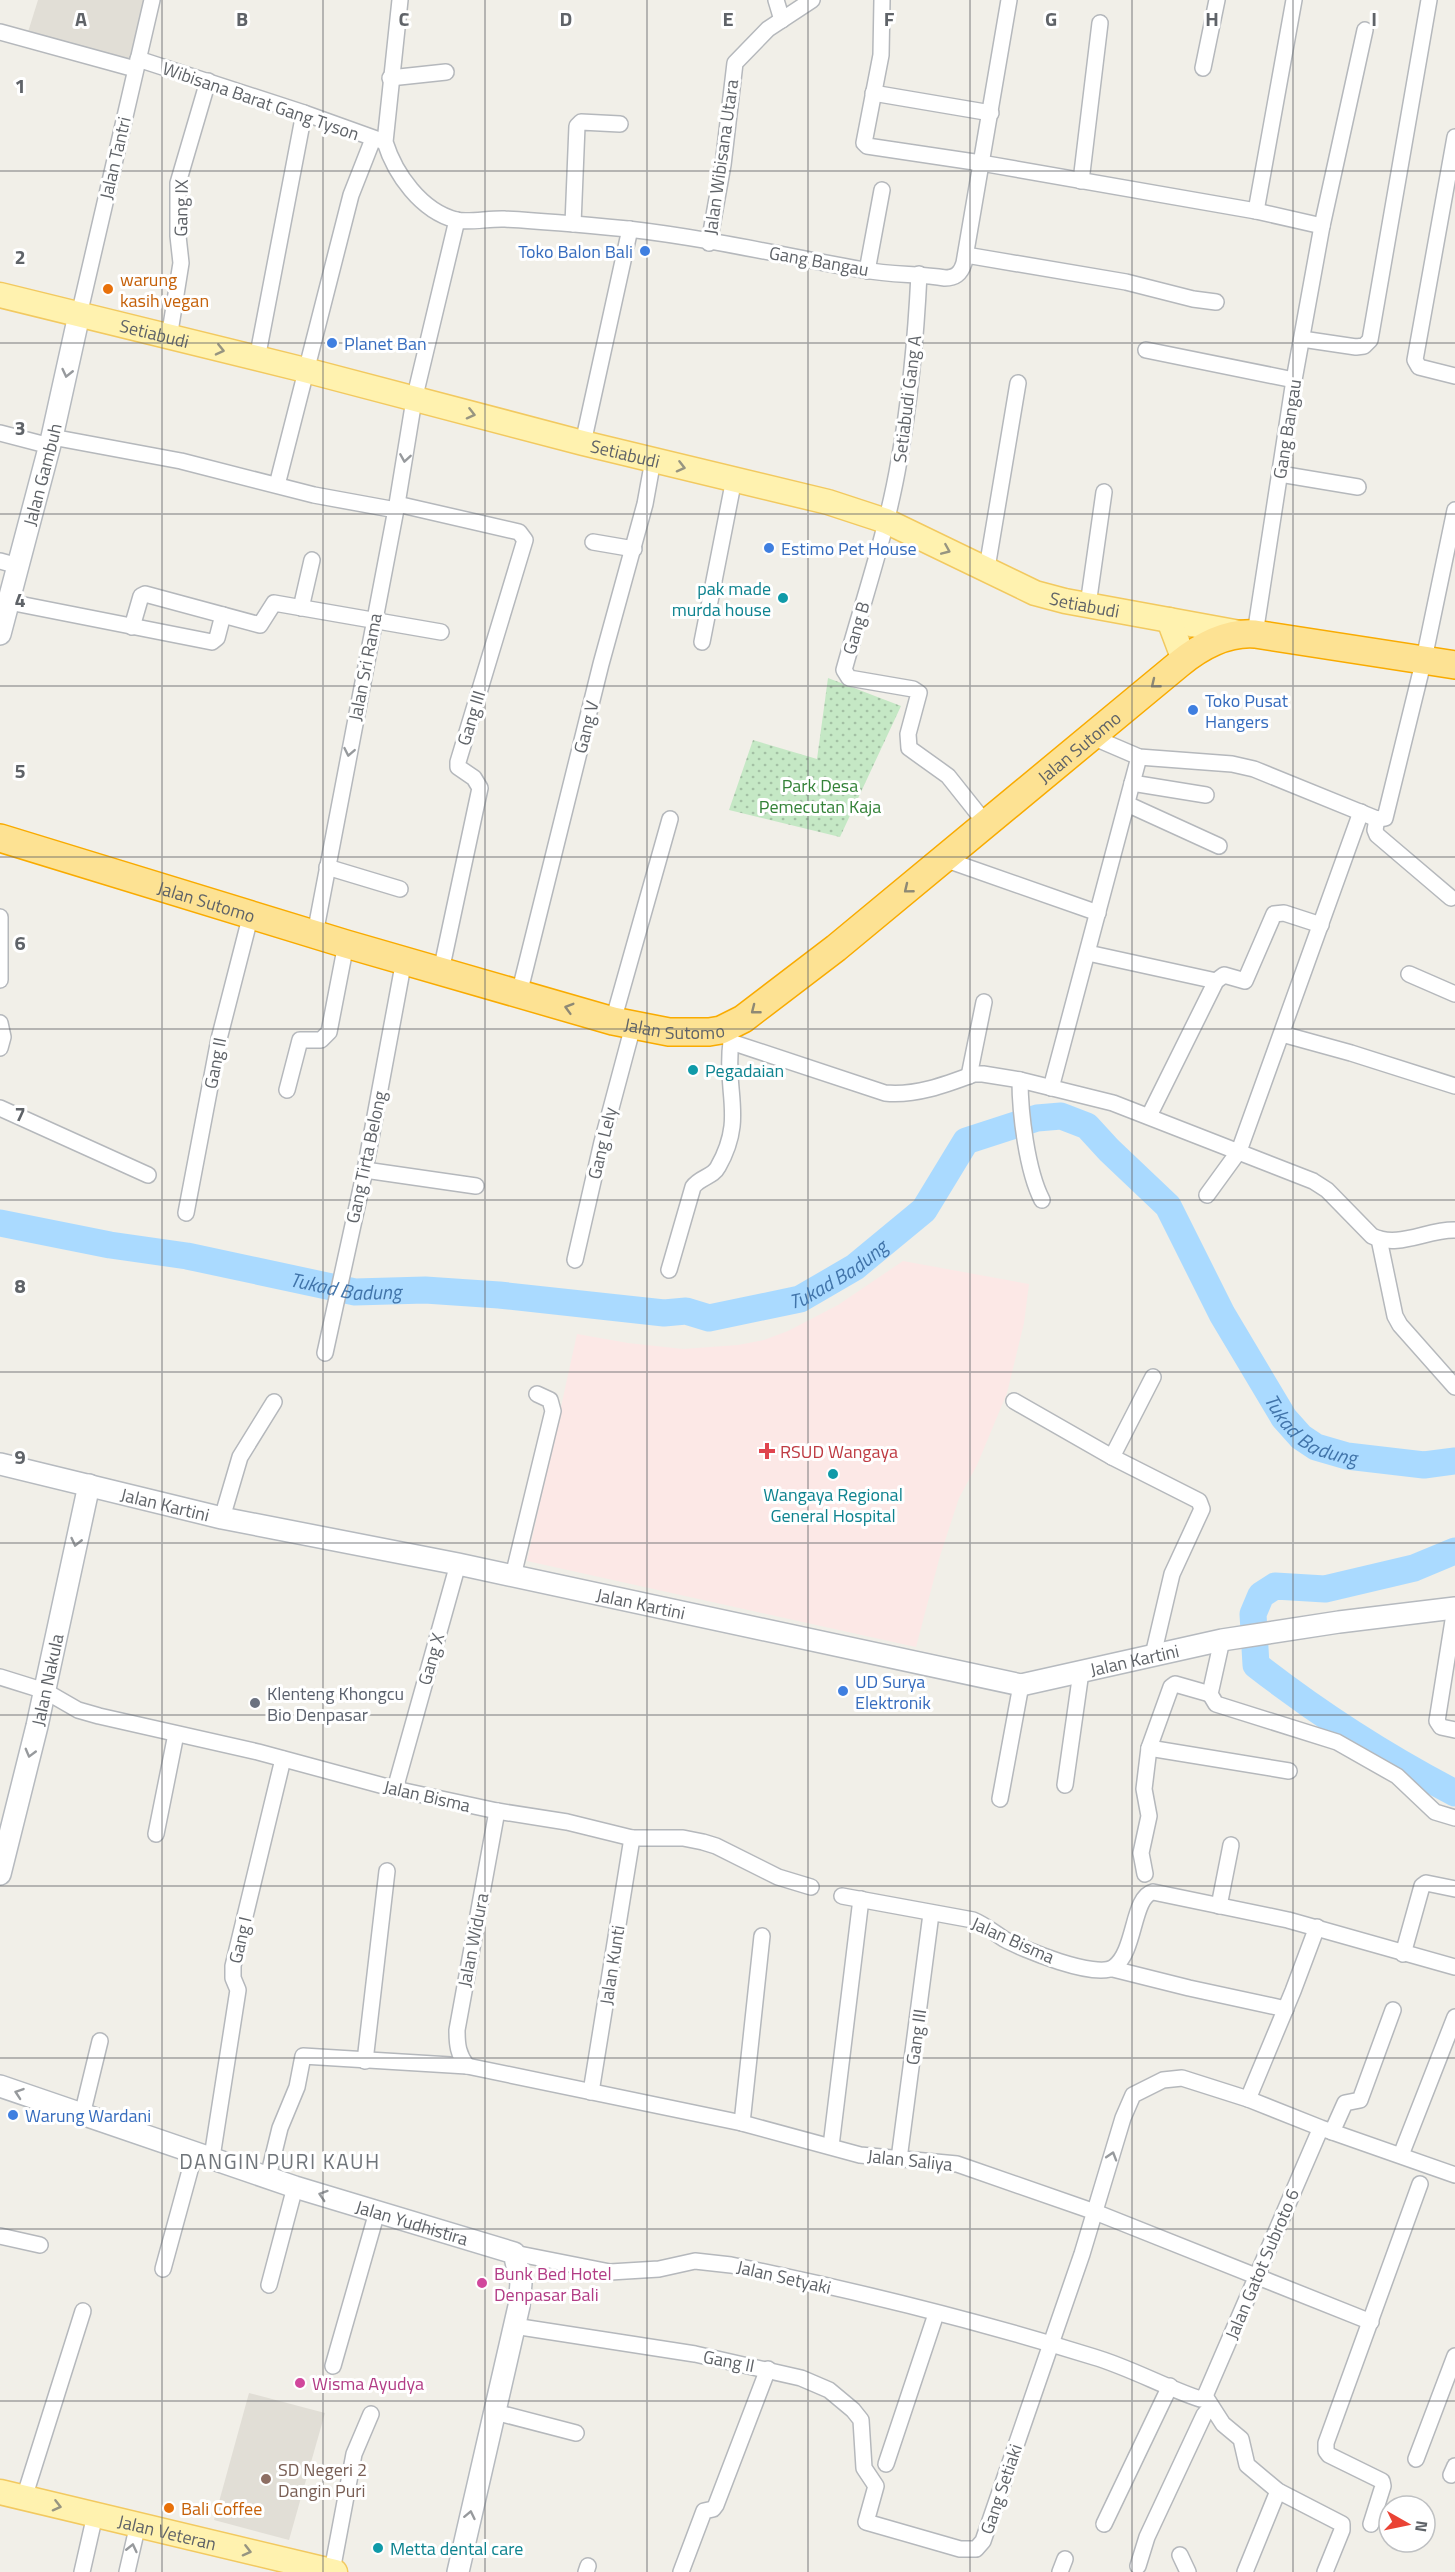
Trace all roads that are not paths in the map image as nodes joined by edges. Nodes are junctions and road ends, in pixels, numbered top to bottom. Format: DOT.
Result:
graph roads {
  1 [pos="152,0"];
  2 [pos="400,0"];
  3 [pos="776,0"];
  4 [pos="812,0"];
  5 [pos="882,0"];
  6 [pos="1010,0"];
  7 [pos="1217,0"];
  8 [pos="1294,0"];
  9 [pos="1429,0"];
  10 [pos="782,20"];
  11 [pos="1100,23"];
  12 [pos="1365,30"];
  13 [pos="0,32"];
  14 [pos="137,64"];
  15 [pos="1203,68"];
  16 [pos="446,72"];
  17 [pos="390,78"];
  18 [pos="208,81"];
  19 [pos="873,93"];
  20 [pos="304,113"];
  21 [pos="991,113"];
  22 [pos="620,124"];
  23 [pos="1455,138"];
  24 [pos="379,140"];
  25 [pos="981,163"];
  26 [pos="1081,181"];
  27 [pos="882,190"];
  28 [pos="1256,212"];
  29 [pos="457,220"];
  30 [pos="573,224"];
  31 [pos="1322,226"];
  32 [pos="630,229"];
  33 [pos="709,243"];
  34 [pos="966,255"];
  35 [pos="867,271"];
  36 [pos="919,274"];
  37 [pos="0,295"];
  38 [pos="1216,302"];
  39 [pos="79,315"];
  40 [pos="169,338"];
  41 [pos="1302,339"];
  42 [pos="1146,350"];
  43 [pos="257,359"];
  44 [pos="305,370"];
  45 [pos="1455,376"];
  46 [pos="1294,380"];
  47 [pos="1018,383"];
  48 [pos="414,400"];
  49 [pos="0,433"];
  50 [pos="51,441"];
  51 [pos="583,443"];
  52 [pos="653,460"];
  53 [pos="1280,474"];
  54 [pos="734,479"];
  55 [pos="277,484"];
  56 [pos="1358,487"];
  57 [pos="1104,492"];
  58 [pos="397,507"];
  59 [pos="1455,510"];
  60 [pos="886,521"];
  61 [pos="593,542"];
  62 [pos="633,549"];
  63 [pos="312,560"];
  64 [pos="9,563"];
  65 [pos="987,568"];
  66 [pos="9,602"];
  67 [pos="1088,605"];
  68 [pos="301,608"];
  69 [pos="223,615"];
  70 [pos="374,619"];
  71 [pos="1168,620"];
  72 [pos="132,627"];
  73 [pos="441,632"];
  74 [pos="1247,633"];
  75 [pos="0,634"];
  76 [pos="702,642"];
  77 [pos="1424,659"];
  78 [pos="1184,660"];
  79 [pos="1455,665"];
  80 [pos="1090,736"];
  81 [pos="1139,757"];
  82 [pos="1132,783"];
  83 [pos="1206,795"];
  84 [pos="1126,804"];
  85 [pos="1361,812"];
  86 [pos="670,819"];
  87 [pos="1377,819"];
  88 [pos="987,825"];
  89 [pos="0,838"];
  90 [pos="1219,846"];
  91 [pos="944,859"];
  92 [pos="327,867"];
  93 [pos="400,889"];
  94 [pos="1450,898"];
  95 [pos="1098,913"];
  96 [pos="251,914"];
  97 [pos="0,917"];
  98 [pos="1321,925"];
  99 [pos="315,934"];
  100 [pos="346,944"];
  101 [pos="1088,953"];
  102 [pos="404,960"];
  103 [pos="441,970"];
  104 [pos="1409,974"];
  105 [pos="0,980"];
  106 [pos="1216,981"];
  107 [pos="519,994"];
  108 [pos="1455,994"];
  109 [pos="984,1002"];
  110 [pos="0,1023"];
  111 [pos="623,1024"];
  112 [pos="730,1034"];
  113 [pos="1282,1034"];
  114 [pos="0,1048"];
  115 [pos="969,1076"];
  116 [pos="1455,1086"];
  117 [pos="1020,1088"];
  118 [pos="1051,1088"];
  119 [pos="287,1090"];
  120 [pos="0,1108"];
  121 [pos="1149,1116"];
  122 [pos="1239,1151"];
  123 [pos="365,1170"];
  124 [pos="148,1175"];
  125 [pos="476,1186"];
  126 [pos="1207,1195"];
  127 [pos="1042,1200"];
  128 [pos="186,1213"];
  129 [pos="1455,1230"];
  130 [pos="1379,1239"];
  131 [pos="575,1260"];
  132 [pos="669,1270"];
  133 [pos="325,1353"];
  134 [pos="1153,1377"];
  135 [pos="1455,1387"];
  136 [pos="537,1394"];
  137 [pos="1014,1401"];
  138 [pos="274,1402"];
  139 [pos="1112,1457"];
  140 [pos="0,1464"];
  141 [pos="83,1484"];
  142 [pos="222,1518"];
  143 [pos="458,1564"];
  144 [pos="513,1576"];
  145 [pos="1455,1608"];
  146 [pos="1226,1640"];
  147 [pos="1153,1654"];
  148 [pos="1081,1672"];
  149 [pos="0,1677"];
  150 [pos="1021,1685"];
  151 [pos="45,1691"];
  152 [pos="1210,1694"];
  153 [pos="1455,1730"];
  154 [pos="176,1734"];
  155 [pos="1149,1748"];
  156 [pos="283,1759"];
  157 [pos="1289,1771"];
  158 [pos="1065,1785"];
  159 [pos="395,1789"];
  160 [pos="1000,1799"];
  161 [pos="497,1812"];
  162 [pos="1455,1818"];
  163 [pos="156,1834"];
  164 [pos="632,1838"];
  165 [pos="1231,1845"];
  166 [pos="387,1871"];
  167 [pos="0,1874"];
  168 [pos="1145,1874"];
  169 [pos="811,1887"];
  170 [pos="1455,1889"];
  171 [pos="842,1896"];
  172 [pos="861,1899"];
  173 [pos="1219,1906"];
  174 [pos="931,1914"];
  175 [pos="1317,1927"];
  176 [pos="762,1936"];
  177 [pos="1403,1954"];
  178 [pos="1455,1967"];
  179 [pos="1113,1969"];
  180 [pos="1286,2008"];
  181 [pos="1392,2010"];
  182 [pos="1455,2017"];
  183 [pos="100,2041"];
  184 [pos="365,2061"];
  185 [pos="467,2066"];
  186 [pos="0,2086"];
  187 [pos="591,2092"];
  188 [pos="1248,2099"];
  189 [pos="82,2115"];
  190 [pos="742,2122"];
  191 [pos="1325,2132"];
  192 [pos="831,2146"];
  193 [pos="203,2155"];
  194 [pos="1401,2155"];
  195 [pos="899,2159"];
  196 [pos="1455,2175"];
  197 [pos="268,2177"];
  198 [pos="1420,2184"];
  199 [pos="295,2187"];
  200 [pos="377,2212"];
  201 [pos="1095,2212"];
  202 [pos="0,2236"];
  203 [pos="39,2245"];
  204 [pos="514,2253"];
  205 [pos="163,2269"];
  206 [pos="1256,2276"];
  207 [pos="269,2284"];
  208 [pos="83,2311"];
  209 [pos="936,2314"];
  210 [pos="1371,2322"];
  211 [pos="514,2326"];
  212 [pos="1050,2344"];
  213 [pos="1455,2356"];
  214 [pos="333,2366"];
  215 [pos="768,2369"];
  216 [pos="1170,2386"];
  217 [pos="1208,2402"];
  218 [pos="495,2412"];
  219 [pos="371,2414"];
  220 [pos="576,2433"];
  221 [pos="1416,2459"];
  222 [pos="886,2464"];
  223 [pos="876,2486"];
  224 [pos="1278,2491"];
  225 [pos="0,2492"];
  226 [pos="24,2498"];
  227 [pos="95,2515"];
  228 [pos="138,2524"];
  229 [pos="1104,2524"];
  230 [pos="1371,2524"];
  231 [pos="1180,2555"];
  232 [pos="1138,2566"];
  233 [pos="82,2572"];
  234 [pos="127,2572"];
  235 [pos="334,2572"];
  236 [pos="458,2572"];
  237 [pos="681,2572"];
  238 [pos="1188,2572"];
  239 [pos="1245,2572"];
  240 [pos="1325,2572"];
  1 -- 14 [label="street, Jalan Tantri"];
  2 -- 17 [label="street"];
  3 -- 10 [label="street"];
  4 -- 10 [label="street, Jalan Wibisana Utara"];
  5 -- 19 [label="street"];
  6 -- 21 [label="street, Gang Bangau"];
  7 -- 15 [label="street"];
  8 -- 28 [label="street"];
  9 -- 41 [label="street"];
  10 -- 33 [label="street, Jalan Wibisana Utara"];
  11 -- 26 [label="street"];
  12 -- 31 [label="street, Gang Bangau"];
  13 -- 14 [label="street, Wibisana Barat Gang Tyson"];
  14 -- 18 [label="street, Wibisana Barat Gang Tyson"];
  14 -- 39 [label="street, Jalan Tantri"];
  16 -- 17 [label="street"];
  17 -- 24 [label="street"];
  18 -- 20 [label="street, Wibisana Barat Gang Tyson"];
  18 -- 40 [label="street, Gang IX"];
  19 -- 21 [label="street"];
  19 -- 25 [label="street"];
  20 -- 24 [label="street, Wibisana Barat Gang Tyson"];
  20 -- 43 [label="street"];
  21 -- 25 [label="street, Gang Bangau"];
  22 -- 30 [label="street"];
  23 -- 45 [label="street"];
  24 -- 29 [label="street"];
  24 -- 44 [label="street"];
  25 -- 26 [label="street"];
  25 -- 34 [label="street, Gang Bangau"];
  26 -- 28 [label="street"];
  27 -- 35 [label="street"];
  28 -- 31 [label="street"];
  29 -- 30 [label="street, Jalan Wibisana Utara"];
  29 -- 48 [label="street, Jalan Sri Rama"];
  30 -- 32 [label="street, Jalan Wibisana Utara"];
  31 -- 41 [label="street, Gang Bangau"];
  32 -- 33 [label="street, Jalan Wibisana Utara"];
  32 -- 51 [label="street"];
  33 -- 35 [label="street, Gang Bangau"];
  34 -- 36 [label="street, Gang Bangau"];
  34 -- 38 [label="street"];
  35 -- 36 [label="street, Gang Bangau"];
  36 -- 60 [label="street, Setiabudi Gang A"];
  37 -- 39 [label="main road, Setiabudi"];
  39 -- 40 [label="main road, Setiabudi"];
  39 -- 50 [label="street, Jalan Gambuh, one-way"];
  40 -- 43 [label="main road, Setiabudi, one-way"];
  41 -- 46 [label="street, Gang Bangau"];
  42 -- 46 [label="street"];
  43 -- 44 [label="main road, Setiabudi"];
  44 -- 48 [label="main road, Setiabudi"];
  44 -- 55 [label="street"];
  46 -- 53 [label="street, Gang Bangau"];
  47 -- 65 [label="street"];
  48 -- 51 [label="main road, Setiabudi, one-way"];
  48 -- 58 [label="street, Jalan Sri Rama, one-way"];
  49 -- 50 [label="street"];
  50 -- 55 [label="street"];
  50 -- 64 [label="street, Jalan Gambuh"];
  51 -- 52 [label="main road, Setiabudi"];
  52 -- 54 [label="main road, Setiabudi, one-way"];
  52 -- 62 [label="street, Gang V"];
  53 -- 56 [label="street"];
  53 -- 74 [label="street, Gang Bangau"];
  54 -- 60 [label="main road, Setiabudi"];
  54 -- 76 [label="street"];
  55 -- 58 [label="street"];
  57 -- 67 [label="street"];
  58 -- 70 [label="street, Jalan Sri Rama"];
  58 -- 103 [label="street, Gang III"];
  59 -- 77 [label="street"];
  60 -- 65 [label="main road, Setiabudi, one-way"];
  60 -- 88 [label="street, Gang B"];
  61 -- 62 [label="street"];
  62 -- 107 [label="street, Gang V"];
  63 -- 68 [label="street"];
  64 -- 66 [label="street, Jalan Gambuh"];
  65 -- 67 [label="main road, Setiabudi"];
  66 -- 72 [label="street"];
  66 -- 75 [label="street, Jalan Gambuh"];
  67 -- 71 [label="main road, Setiabudi"];
  68 -- 69 [label="street"];
  68 -- 70 [label="street"];
  69 -- 72 [label="street"];
  69 -- 72 [label="street"];
  70 -- 73 [label="street"];
  70 -- 92 [label="street, Jalan Sri Rama, one-way"];
  71 -- 74 [label="main road, Setiabudi"];
  71 -- 78 [label="main road"];
  74 -- 77 [label="highway"];
  74 -- 78 [label="highway, Jalan Sutomo"];
  77 -- 79 [label="highway"];
  77 -- 87 [label="street"];
  78 -- 80 [label="highway, Jalan Sutomo, one-way"];
  80 -- 81 [label="street"];
  80 -- 88 [label="highway, Jalan Sutomo"];
  81 -- 82 [label="street"];
  81 -- 85 [label="street"];
  82 -- 83 [label="street"];
  82 -- 84 [label="street"];
  84 -- 90 [label="street"];
  84 -- 95 [label="street"];
  85 -- 87 [label="street"];
  85 -- 98 [label="street"];
  86 -- 111 [label="street, Gang Lely"];
  87 -- 94 [label="street"];
  88 -- 91 [label="highway, Jalan Sutomo"];
  89 -- 96 [label="highway, Jalan Sutomo"];
  91 -- 95 [label="street"];
  91 -- 112 [label="highway, Jalan Sutomo, one-way"];
  92 -- 93 [label="street"];
  92 -- 99 [label="street, Jalan Sri Rama"];
  95 -- 101 [label="street"];
  96 -- 99 [label="highway, Jalan Sutomo"];
  96 -- 128 [label="street, Gang II"];
  97 -- 105 [label="street"];
  98 -- 106 [label="street"];
  98 -- 113 [label="street"];
  99 -- 100 [label="highway, Jalan Sutomo"];
  100 -- 102 [label="highway, Jalan Sutomo"];
  100 -- 119 [label="street"];
  101 -- 106 [label="street"];
  101 -- 118 [label="street"];
  102 -- 103 [label="highway, Jalan Sutomo"];
  102 -- 123 [label="street, Gang Tirta Belong"];
  103 -- 107 [label="highway, Jalan Sutomo"];
  104 -- 108 [label="street"];
  106 -- 121 [label="street"];
  111 -- 107 [label="highway, Jalan Sutomo, one-way"];
  109 -- 115 [label="street"];
  110 -- 114 [label="street"];
  111 -- 112 [label="highway, Jalan Sutomo"];
  111 -- 131 [label="street, Gang Lely"];
  112 -- 115 [label="street"];
  112 -- 132 [label="street"];
  113 -- 116 [label="street"];
  113 -- 122 [label="street"];
  115 -- 117 [label="street"];
  117 -- 118 [label="street"];
  117 -- 127 [label="street"];
  118 -- 121 [label="street"];
  120 -- 124 [label="street"];
  121 -- 122 [label="street"];
  122 -- 126 [label="street"];
  122 -- 130 [label="street"];
  123 -- 125 [label="street"];
  123 -- 133 [label="street, Gang Tirta Belong"];
  129 -- 130 [label="street"];
  130 -- 135 [label="street"];
  134 -- 139 [label="street"];
  136 -- 144 [label="street"];
  137 -- 139 [label="street"];
  138 -- 142 [label="street"];
  139 -- 147 [label="street"];
  140 -- 141 [label="street, Jalan Kartini"];
  141 -- 142 [label="street, Jalan Kartini"];
  141 -- 151 [label="street, Jalan Nakula, one-way"];
  142 -- 143 [label="street, Jalan Kartini"];
  143 -- 144 [label="street, Jalan Kartini"];
  143 -- 159 [label="street, Gang X"];
  144 -- 150 [label="street, Jalan Kartini"];
  145 -- 146 [label="street, Jalan Kartini"];
  145 -- 153 [label="street"];
  146 -- 147 [label="street, Jalan Kartini"];
  146 -- 152 [label="street"];
  147 -- 148 [label="street, Jalan Kartini"];
  148 -- 150 [label="street, Jalan Kartini"];
  148 -- 158 [label="street"];
  149 -- 151 [label="street"];
  150 -- 160 [label="street"];
  151 -- 154 [label="street, Jalan Bisma"];
  151 -- 167 [label="street, Jalan Nakula, one-way"];
  152 -- 155 [label="street"];
  152 -- 162 [label="street"];
  154 -- 156 [label="street, Jalan Bisma"];
  154 -- 163 [label="street"];
  155 -- 157 [label="street"];
  155 -- 168 [label="street"];
  156 -- 159 [label="street, Jalan Bisma"];
  156 -- 193 [label="street, Gang I"];
  159 -- 161 [label="street, Jalan Bisma"];
  161 -- 164 [label="street, Jalan Bisma"];
  161 -- 185 [label="street, Jalan Widura"];
  164 -- 169 [label="street, Jalan Bisma"];
  164 -- 187 [label="street, Jalan Kunti"];
  165 -- 173 [label="street"];
  166 -- 184 [label="street"];
  170 -- 177 [label="street"];
  171 -- 172 [label="street, Jalan Bisma"];
  172 -- 174 [label="street, Jalan Bisma"];
  172 -- 192 [label="street"];
  173 -- 175 [label="street"];
  173 -- 179 [label="street"];
  174 -- 179 [label="street, Jalan Bisma"];
  174 -- 195 [label="street, Gang III"];
  175 -- 177 [label="street"];
  175 -- 180 [label="street"];
  176 -- 190 [label="street"];
  177 -- 178 [label="street"];
  179 -- 180 [label="street, Jalan Bisma"];
  180 -- 188 [label="street"];
  181 -- 191 [label="street, Jalan Gatot Subroto 6"];
  182 -- 194 [label="street"];
  183 -- 189 [label="street"];
  184 -- 185 [label="street, Jalan Saliya"];
  184 -- 197 [label="street, Jalan Saliya"];
  185 -- 187 [label="street, Jalan Saliya"];
  189 -- 186 [label="street, Jalan Yudhistira, one-way"];
  187 -- 190 [label="street, Jalan Saliya"];
  188 -- 191 [label="street"];
  201 -- 188 [label="street, one-way"];
  189 -- 193 [label="street, Jalan Yudhistira"];
  190 -- 192 [label="street, Jalan Saliya"];
  191 -- 194 [label="street"];
  191 -- 206 [label="street, Jalan Gatot Subroto 6"];
  192 -- 195 [label="street, Jalan Saliya"];
  193 -- 197 [label="street, Jalan Yudhistira"];
  193 -- 205 [label="street, Gang I"];
  194 -- 196 [label="street"];
  195 -- 201 [label="street, Jalan Saliya"];
  197 -- 199 [label="street, Jalan Yudhistira"];
  198 -- 210 [label="street"];
  200 -- 199 [label="street, Jalan Yudhistira, one-way"];
  199 -- 207 [label="street"];
  200 -- 204 [label="street, Jalan Yudhistira"];
  200 -- 214 [label="street"];
  201 -- 206 [label="street, Jalan Saliya"];
  201 -- 212 [label="street"];
  202 -- 203 [label="street"];
  204 -- 209 [label="street, Jalan Setyaki"];
  204 -- 211 [label="street"];
  206 -- 210 [label="street, Jalan Saliya"];
  206 -- 217 [label="street, Jalan Gatot Subroto 6"];
  208 -- 226 [label="street"];
  209 -- 212 [label="street, Jalan Setyaki"];
  209 -- 222 [label="street"];
  210 -- 230 [label="street"];
  211 -- 215 [label="street, Gang II"];
  211 -- 218 [label="street"];
  212 -- 216 [label="street, Jalan Setyaki"];
  212 -- 223 [label="street, Gang Setiaki"];
  213 -- 221 [label="street"];
  215 -- 223 [label="street, Gang II"];
  215 -- 237 [label="street"];
  216 -- 217 [label="street, Jalan Setyaki"];
  216 -- 229 [label="street"];
  217 -- 224 [label="street"];
  217 -- 232 [label="street, Jalan Gatot Subroto 6"];
  218 -- 220 [label="street"];
  236 -- 218 [label="street, one-way"];
  219 -- 235 [label="street"];
  224 -- 239 [label="street"];
  224 -- 240 [label="street"];
  225 -- 226 [label="main road, Jalan Veteran"];
  226 -- 227 [label="main road, Jalan Veteran, one-way"];
  227 -- 228 [label="main road, Jalan Veteran"];
  227 -- 233 [label="street"];
  234 -- 228 [label="street, one-way"];
  228 -- 235 [label="main road, Jalan Veteran, one-way"];
  231 -- 238 [label="street"];
}
